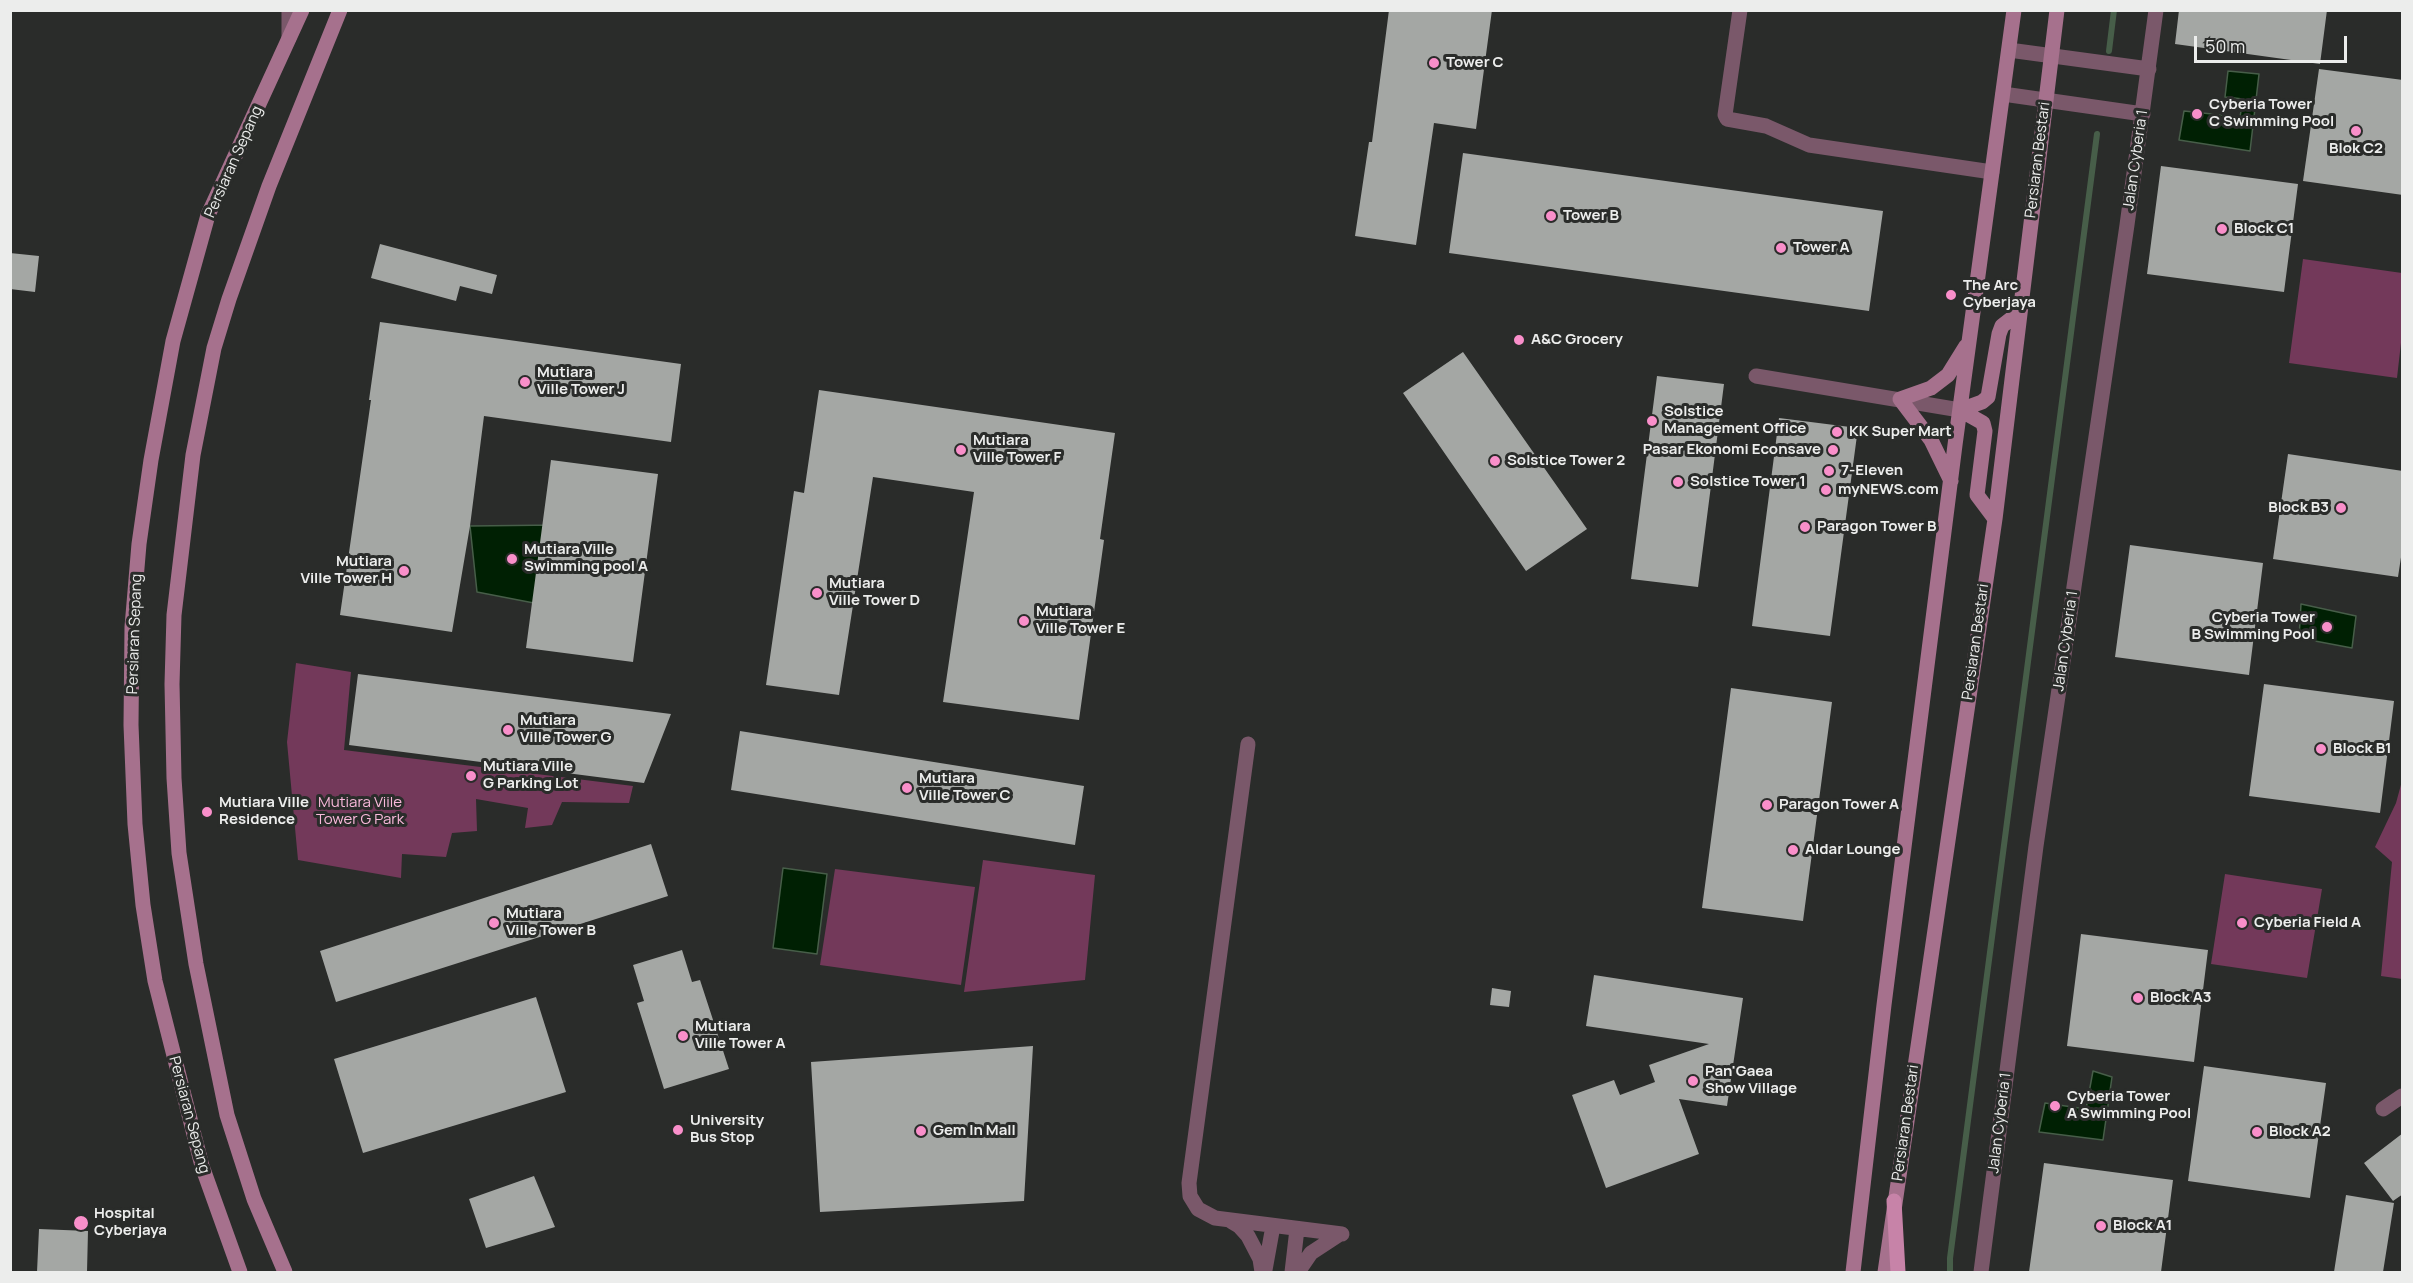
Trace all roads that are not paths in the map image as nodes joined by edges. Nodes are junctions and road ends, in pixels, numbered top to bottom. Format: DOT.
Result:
graph roads {
  1 [pos="289,10"];
  2 [pos="302,10"];
  3 [pos="340,10"];
  4 [pos="1740,10"];
  5 [pos="2014,10"];
  6 [pos="2057,10"];
  7 [pos="2156,10"];
  8 [pos="289,41"];
  9 [pos="2009,50"];
  10 [pos="2052,56"];
  11 [pos="2149,69"];
  12 [pos="2002,94"];
  13 [pos="2046,100"];
  14 [pos="2143,114"];
  15 [pos="1992,172"];
  16 [pos="2020,312"];
  17 [pos="1970,338"];
  18 [pos="1756,376"];
  19 [pos="1900,399"];
  20 [pos="1960,410"];
  21 [pos="1951,481"];
  22 [pos="1995,519"];
  23 [pos="1248,744"];
  24 [pos="2403,1095"];
  25 [pos="2383,1109"];
  26 [pos="1894,1201"];
  27 [pos="1228,1220"];
  28 [pos="1273,1226"];
  29 [pos="1297,1229"];
  30 [pos="240,1272"];
  31 [pos="285,1272"];
  32 [pos="1264,1272"];
  33 [pos="1292,1272"];
  34 [pos="1298,1272"];
  35 [pos="1853,1272"];
  36 [pos="1885,1272"];
  37 [pos="1898,1272"];
  38 [pos="1981,1272"];
  1 -- 8 [label="street"];
  2 -- 8 [label="main road, Persiaran Sepang"];
  3 -- 31 [label="main road"];
  4 -- 15 [label="street"];
  5 -- 9 [label="main road"];
  6 -- 10 [label="main road, Persiaran Bestari"];
  7 -- 11 [label="street, Jalan Cyberia 1"];
  8 -- 30 [label="main road, Persiaran Sepang"];
  9 -- 10 [label="street"];
  9 -- 12 [label="main road"];
  10 -- 11 [label="street"];
  10 -- 13 [label="main road, Persiaran Bestari"];
  11 -- 14 [label="street, Jalan Cyberia 1"];
  12 -- 13 [label="street"];
  12 -- 15 [label="main road"];
  13 -- 14 [label="street"];
  13 -- 16 [label="main road, Persiaran Bestari"];
  14 -- 38 [label="street, Jalan Cyberia 1"];
  15 -- 17 [label="main road"];
  16 -- 20 [label="main road"];
  16 -- 22 [label="main road, Persiaran Bestari"];
  17 -- 19 [label="main road"];
  17 -- 20 [label="main road"];
  18 -- 19 [label="street"];
  19 -- 20 [label="street"];
  19 -- 21 [label="main road"];
  20 -- 21 [label="main road"];
  20 -- 22 [label="main road"];
  21 -- 35 [label="main road"];
  22 -- 26 [label="main road, Persiaran Bestari"];
  23 -- 27 [label="street"];
  24 -- 25 [label="street"];
  26 -- 36 [label="main road, Persiaran Bestari"];
  26 -- 37 [label="main road"];
  27 -- 28 [label="street"];
  27 -- 32 [label="street"];
  28 -- 29 [label="street"];
  28 -- 32 [label="street"];
  29 -- 33 [label="street"];
  29 -- 34 [label="street"];
}
